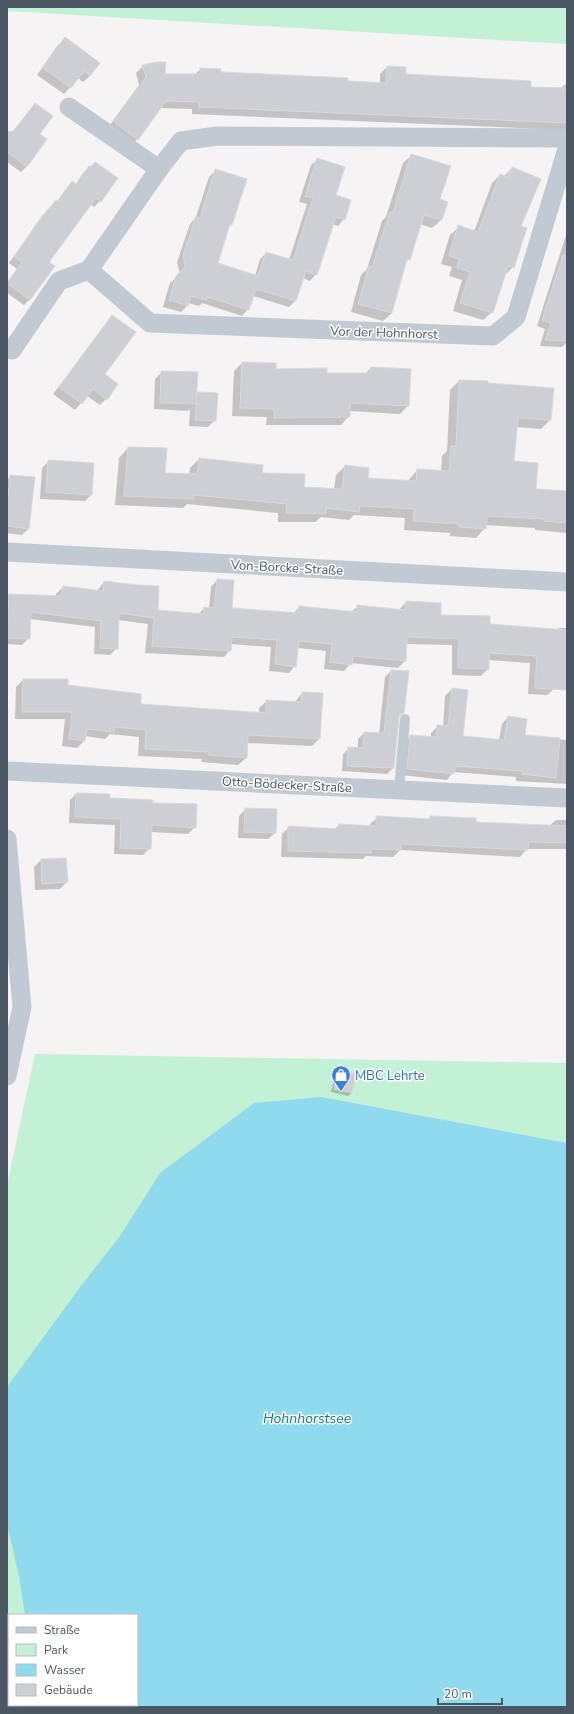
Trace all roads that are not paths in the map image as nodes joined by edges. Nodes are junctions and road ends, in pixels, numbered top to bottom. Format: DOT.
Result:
graph roads {
  1 [pos="69,107"];
  2 [pos="567,138"];
  3 [pos="567,149"];
  4 [pos="159,169"];
  5 [pos="89,270"];
  6 [pos="12,350"];
  7 [pos="7,552"];
  8 [pos="567,582"];
  9 [pos="405,719"];
  10 [pos="7,771"];
  11 [pos="399,790"];
  12 [pos="567,798"];
  13 [pos="7,839"];
  14 [pos="7,1076"];
  1 -- 4 [label="street"];
  2 -- 4 [label="street"];
  3 -- 5 [label="street, Vor der Hohnhorst"];
  4 -- 5 [label="street"];
  5 -- 6 [label="street"];
  7 -- 8 [label="street, Von-Borcke-Straße"];
  9 -- 11 [label="lane"];
  10 -- 11 [label="street, Otto-Bödecker-Straße"];
  11 -- 12 [label="street, Otto-Bödecker-Straße"];
  13 -- 14 [label="street"];
}
